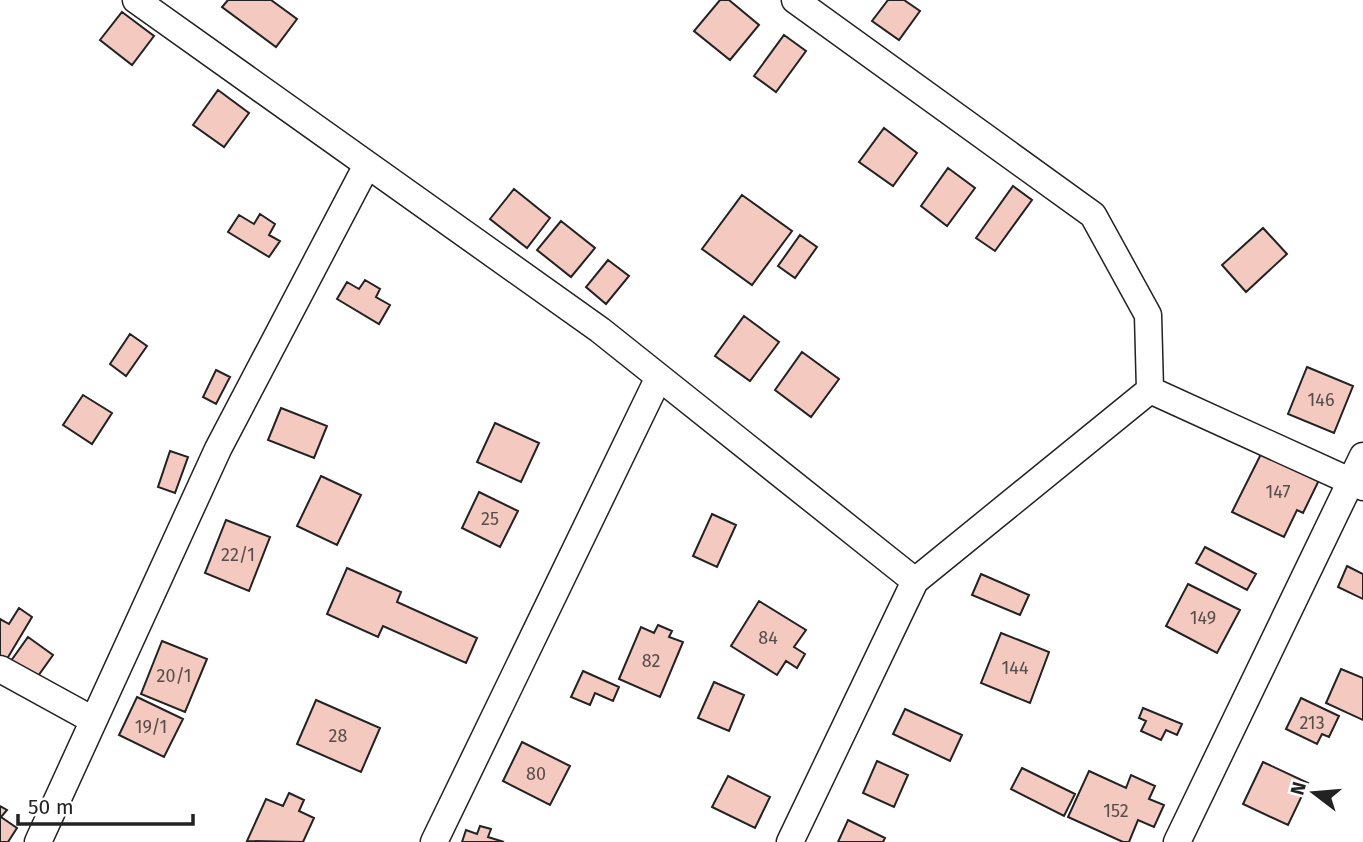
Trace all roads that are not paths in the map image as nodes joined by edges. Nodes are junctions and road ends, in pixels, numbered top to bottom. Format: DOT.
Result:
graph roads {
  1 [pos="136,0"];
  2 [pos="795,0"];
  3 [pos="367,165"];
  4 [pos="659,377"];
  5 [pos="1150,390"];
  6 [pos="1363,456"];
  7 [pos="1357,484"];
  8 [pos="915,581"];
  9 [pos="0,668"];
  10 [pos="93,720"];
  11 [pos="45,840"];
  12 [pos="434,842"];
  13 [pos="790,842"];
  14 [pos="1177,842"];
  1 -- 3 [label="street"];
  2 -- 5 [label="street"];
  3 -- 4 [label="street"];
  3 -- 10 [label="street"];
  4 -- 8 [label="street"];
  4 -- 12 [label="street"];
  5 -- 7 [label="street"];
  5 -- 8 [label="street"];
  6 -- 7 [label="street"];
  7 -- 14 [label="street"];
  8 -- 13 [label="street"];
  9 -- 10 [label="street"];
  10 -- 11 [label="street"];
}
